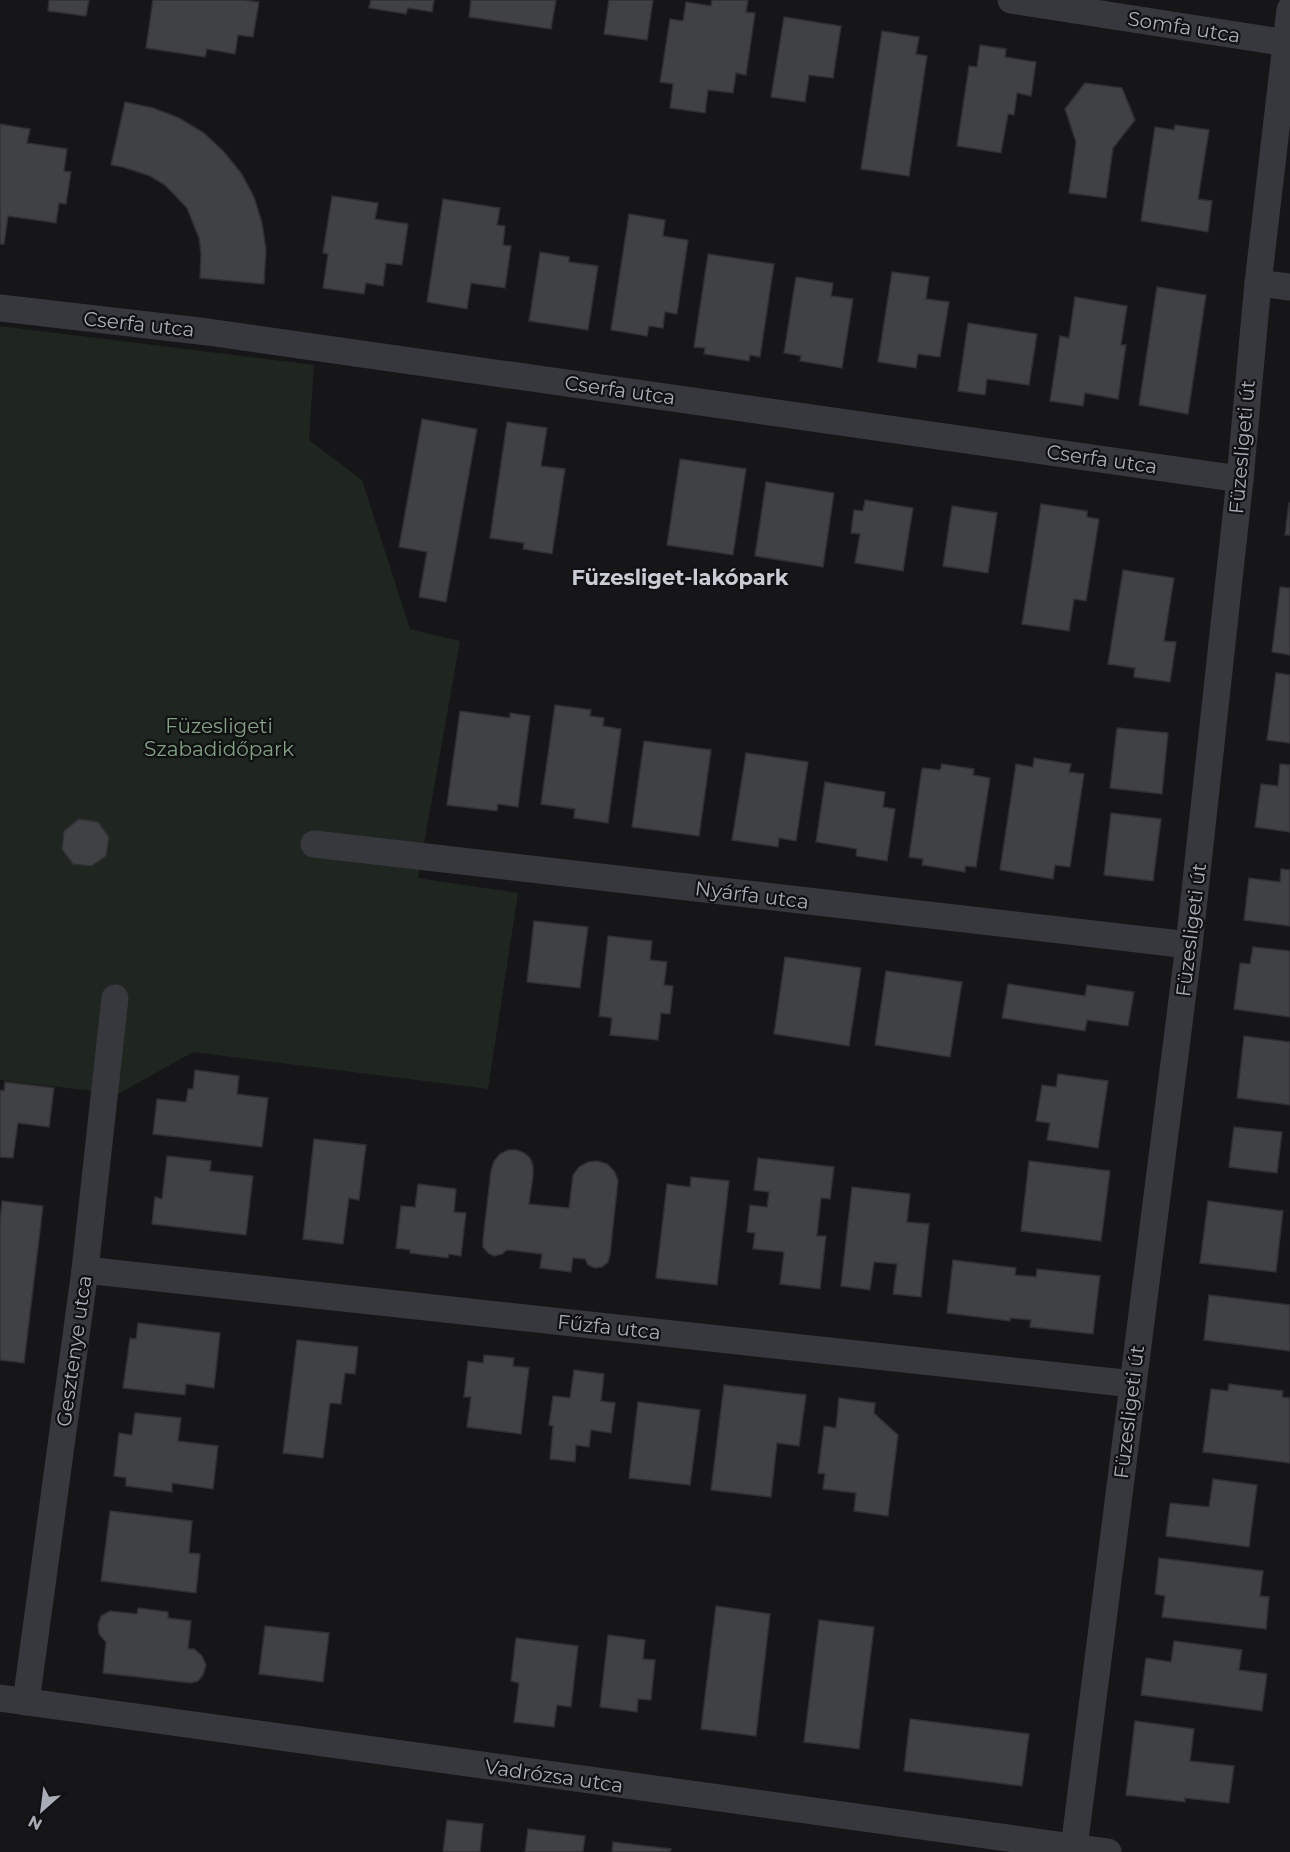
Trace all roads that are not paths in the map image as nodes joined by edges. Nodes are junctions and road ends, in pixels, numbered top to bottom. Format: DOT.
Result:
graph roads {
  1 [pos="1011,0"];
  2 [pos="1290,10"];
  3 [pos="1287,43"];
  4 [pos="1258,283"];
  5 [pos="1290,287"];
  6 [pos="0,309"];
  7 [pos="1240,479"];
  8 [pos="314,844"];
  9 [pos="1190,945"];
  10 [pos="116,998"];
  11 [pos="85,1270"];
  12 [pos="1133,1384"];
  13 [pos="13,1700"];
  14 [pos="1074,1848"];
  15 [pos="1108,1852"];
  1 -- 3 [label="street, Somfa utca"];
  2 -- 3 [label="street, Füzesligeti út"];
  3 -- 4 [label="street, Füzesligeti út"];
  4 -- 5 [label="street"];
  4 -- 7 [label="street, Füzesligeti út"];
  6 -- 7 [label="street, Cserfa utca"];
  7 -- 9 [label="street, Füzesligeti út"];
  8 -- 9 [label="street, Nyárfa utca"];
  9 -- 12 [label="street, Füzesligeti út"];
  10 -- 11 [label="street, Gesztenye utca"];
  11 -- 12 [label="street, Fűzfa utca"];
  11 -- 13 [label="street, Gesztenye utca"];
  12 -- 14 [label="street, Füzesligeti út"];
  13 -- 14 [label="street, Vadrózsa utca"];
  14 -- 15 [label="street, Vadrózsa utca"];
}
